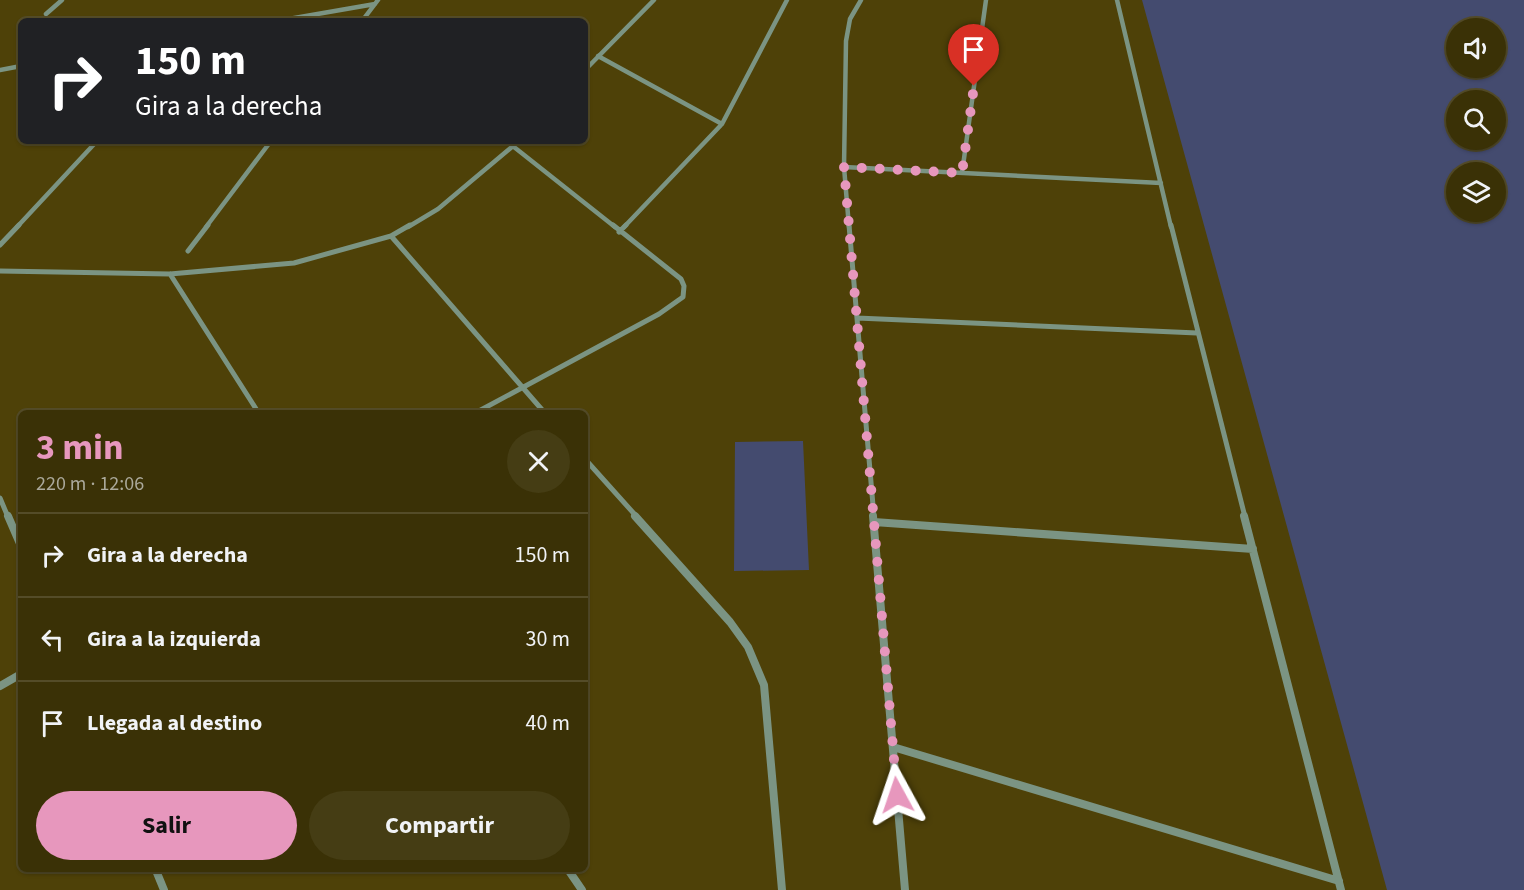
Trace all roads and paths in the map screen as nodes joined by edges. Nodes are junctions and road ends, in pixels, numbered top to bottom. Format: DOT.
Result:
graph roads {
  1 [pos="62,0"];
  2 [pos="654,0"];
  3 [pos="787,0"];
  4 [pos="861,0"];
  5 [pos="986,0"];
  6 [pos="1117,0"];
  7 [pos="376,2"];
  8 [pos="46,14"];
  9 [pos="293,18"];
  10 [pos="364,18"];
  11 [pos="598,56"];
  12 [pos="18,67"];
  13 [pos="588,67"];
  14 [pos="0,70"];
  15 [pos="722,124"];
  16 [pos="95,144"];
  17 [pos="269,144"];
  18 [pos="516,144"];
  19 [pos="514,147"];
  20 [pos="844,167"];
  21 [pos="962,173"];
  22 [pos="1161,183"];
  23 [pos="619,232"];
  24 [pos="391,236"];
  25 [pos="0,244"];
  26 [pos="188,251"];
  27 [pos="0,271"];
  28 [pos="170,274"];
  29 [pos="857,318"];
  30 [pos="1197,333"];
  31 [pos="521,387"];
  32 [pos="257,410"];
  33 [pos="481,410"];
  34 [pos="541,410"];
  35 [pos="588,462"];
  36 [pos="0,498"];
  37 [pos="874,522"];
  38 [pos="18,539"];
  39 [pos="1253,549"];
  40 [pos="18,676"];
  41 [pos="0,686"];
  42 [pos="893,747"];
  43 [pos="157,872"];
  44 [pos="570,872"];
  45 [pos="1340,886"];
  46 [pos="164,890"];
  47 [pos="582,890"];
  48 [pos="782,890"];
  49 [pos="905,890"];
  1 -- 8 [label="street"];
  2 -- 11 [label="street"];
  3 -- 15 [label="street"];
  4 -- 20 [label="street"];
  5 -- 21 [label="street"];
  6 -- 22 [label="street"];
  7 -- 9 [label="street"];
  7 -- 10 [label="street"];
  11 -- 13 [label="street"];
  11 -- 15 [label="street"];
  12 -- 14 [label="street"];
  15 -- 23 [label="street"];
  16 -- 25 [label="street"];
  17 -- 26 [label="street"];
  18 -- 19 [label="street"];
  19 -- 23 [label="street"];
  19 -- 24 [label="street"];
  20 -- 21 [label="street"];
  20 -- 29 [label="street"];
  21 -- 22 [label="street"];
  22 -- 30 [label="street"];
  23 -- 31 [label="street"];
  24 -- 28 [label="street"];
  24 -- 31 [label="street"];
  27 -- 28 [label="street"];
  28 -- 32 [label="street"];
  29 -- 30 [label="street"];
  29 -- 37 [label="street"];
  30 -- 39 [label="street"];
  31 -- 33 [label="street"];
  31 -- 34 [label="street"];
  35 -- 48 [label="street"];
  36 -- 38 [label="street"];
  37 -- 39 [label="street"];
  37 -- 42 [label="street"];
  39 -- 45 [label="street"];
  40 -- 41 [label="street"];
  42 -- 45 [label="street"];
  42 -- 49 [label="street"];
  43 -- 46 [label="street"];
  44 -- 47 [label="street"];
}
